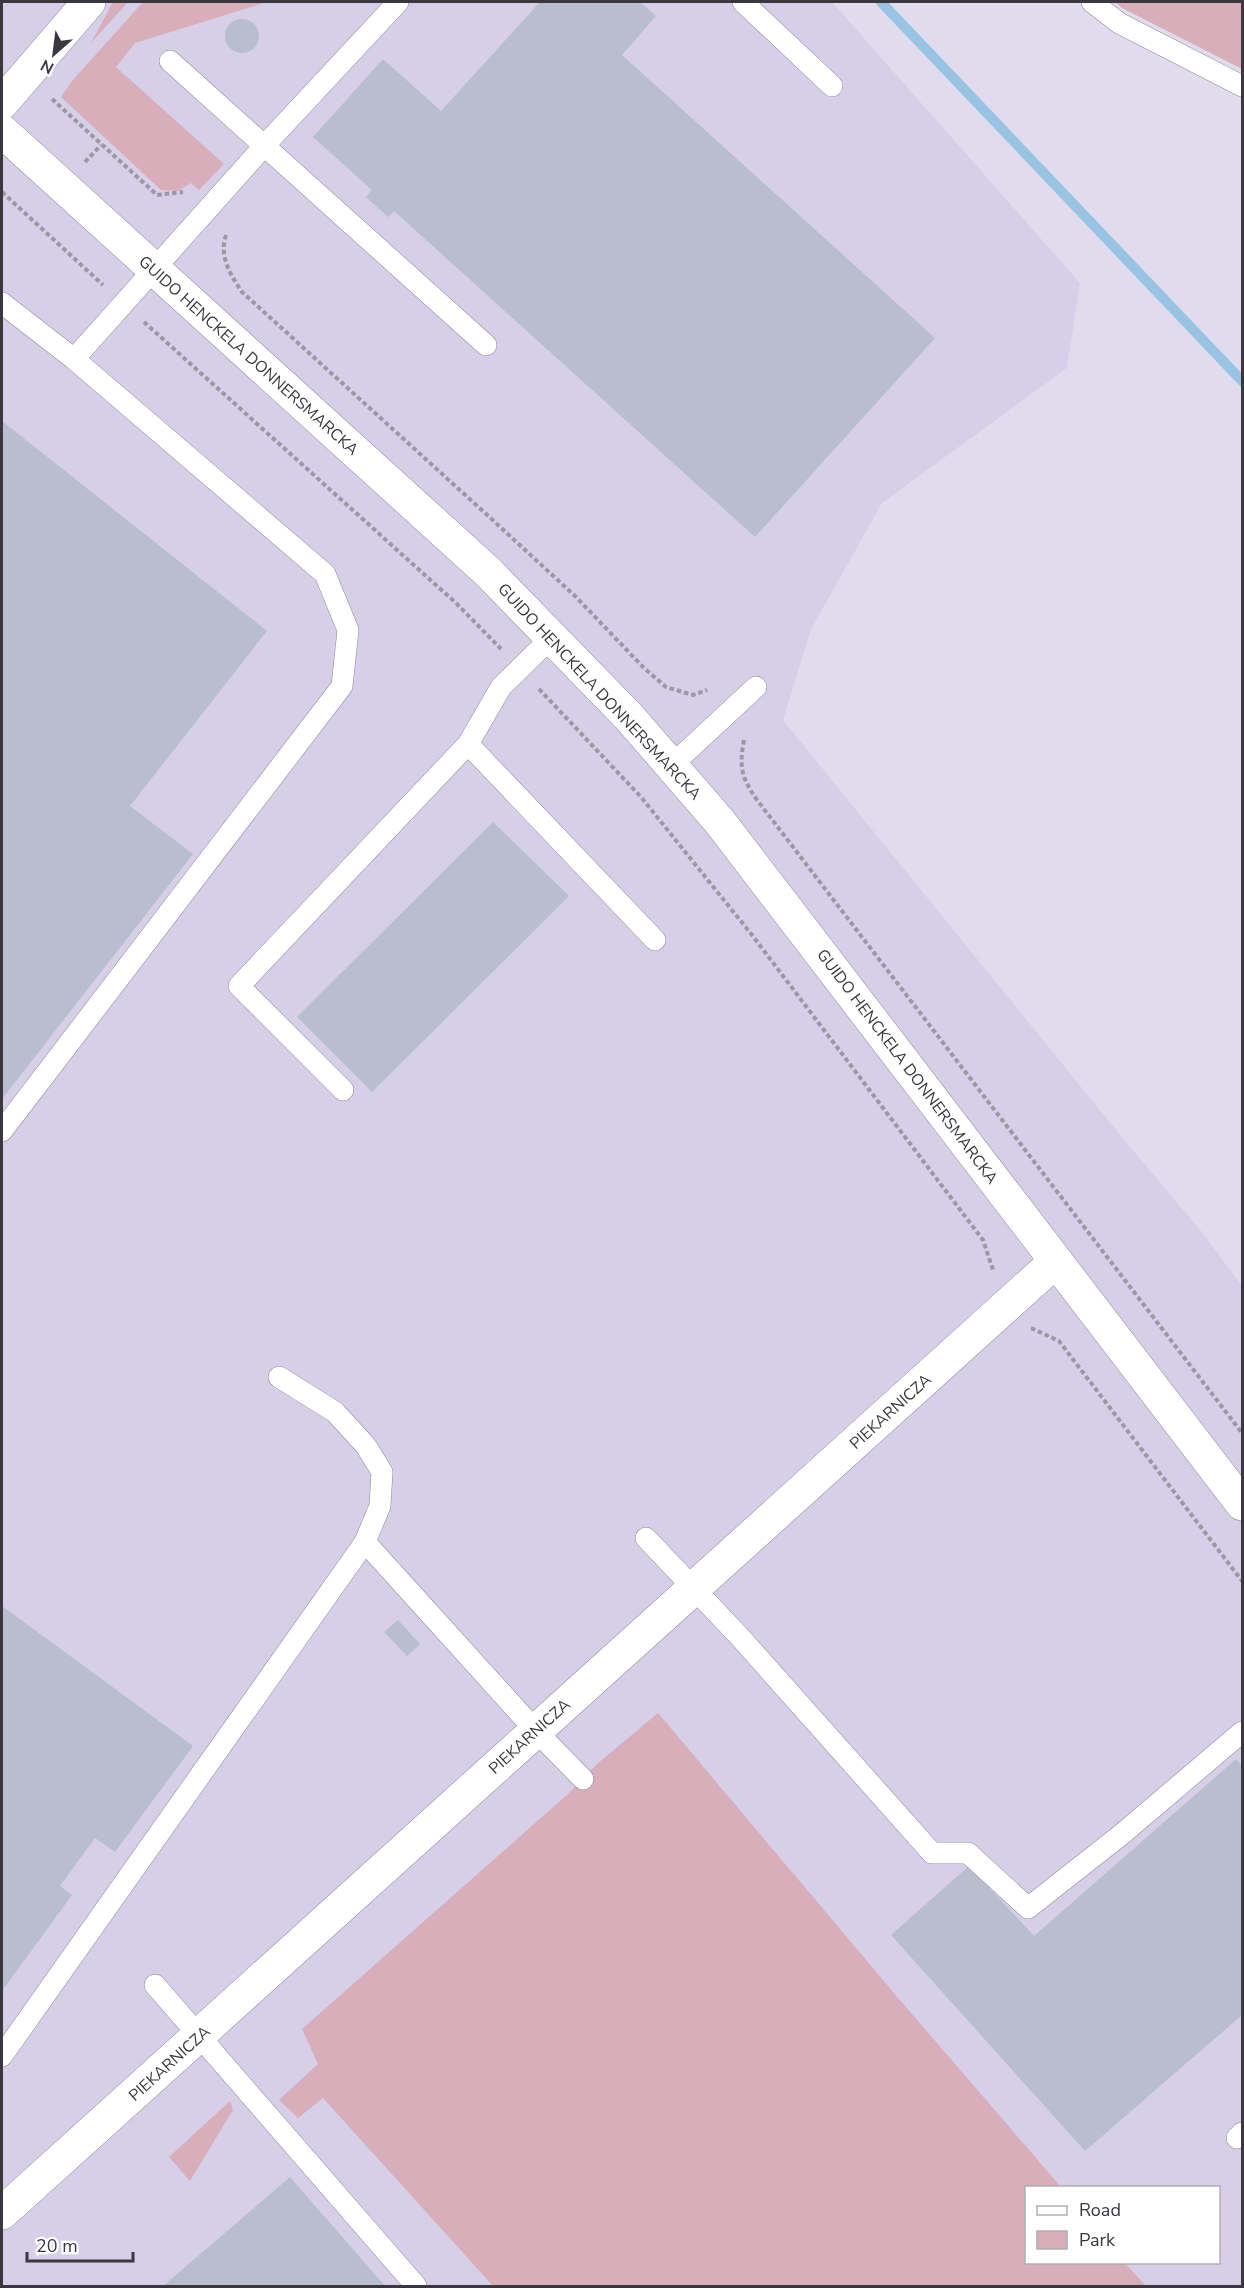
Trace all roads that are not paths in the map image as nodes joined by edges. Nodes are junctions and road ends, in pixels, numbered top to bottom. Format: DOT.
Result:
graph roads {
  1 [pos="89,2"];
  2 [pos="398,2"];
  3 [pos="743,2"];
  4 [pos="1092,2"];
  5 [pos="170,61"];
  6 [pos="832,86"];
  7 [pos="1242,86"];
  8 [pos="2,103"];
  9 [pos="2,131"];
  10 [pos="264,146"];
  11 [pos="153,269"];
  12 [pos="2,303"];
  13 [pos="486,345"];
  14 [pos="74,359"];
  15 [pos="552,637"];
  16 [pos="756,687"];
  17 [pos="468,744"];
  18 [pos="672,765"];
  19 [pos="655,940"];
  20 [pos="343,1090"];
  21 [pos="2,1131"];
  22 [pos="1056,1261"];
  23 [pos="279,1377"];
  24 [pos="1242,1504"];
  25 [pos="646,1538"];
  26 [pos="365,1542"];
  27 [pos="692,1589"];
  28 [pos="535,1730"];
  29 [pos="1242,1732"];
  30 [pos="583,1779"];
  31 [pos="155,1985"];
  32 [pos="199,2036"];
  33 [pos="2,2056"];
  34 [pos="2,2213"];
  35 [pos="416,2286"];
  1 -- 8 [label="street"];
  2 -- 10 [label="lane"];
  3 -- 6 [label="lane"];
  4 -- 7 [label="lane"];
  5 -- 10 [label="lane"];
  9 -- 11 [label="street, GUIDO HENCKELA DONNERSMARCKA"];
  10 -- 11 [label="lane"];
  10 -- 13 [label="lane"];
  11 -- 14 [label="lane"];
  11 -- 15 [label="street, GUIDO HENCKELA DONNERSMARCKA"];
  12 -- 14 [label="lane"];
  14 -- 21 [label="lane"];
  15 -- 17 [label="lane"];
  15 -- 18 [label="street, GUIDO HENCKELA DONNERSMARCKA"];
  16 -- 18 [label="lane"];
  17 -- 19 [label="lane"];
  17 -- 20 [label="lane"];
  18 -- 22 [label="street, GUIDO HENCKELA DONNERSMARCKA"];
  22 -- 24 [label="street, GUIDO HENCKELA DONNERSMARCKA"];
  22 -- 27 [label="street, PIEKARNICZA"];
  23 -- 26 [label="lane"];
  25 -- 27 [label="lane"];
  26 -- 28 [label="lane"];
  26 -- 33 [label="lane"];
  27 -- 28 [label="street, PIEKARNICZA"];
  27 -- 29 [label="lane"];
  28 -- 30 [label="lane"];
  28 -- 32 [label="street, PIEKARNICZA"];
  31 -- 32 [label="lane"];
  32 -- 34 [label="street, PIEKARNICZA"];
  32 -- 35 [label="lane"];
}
